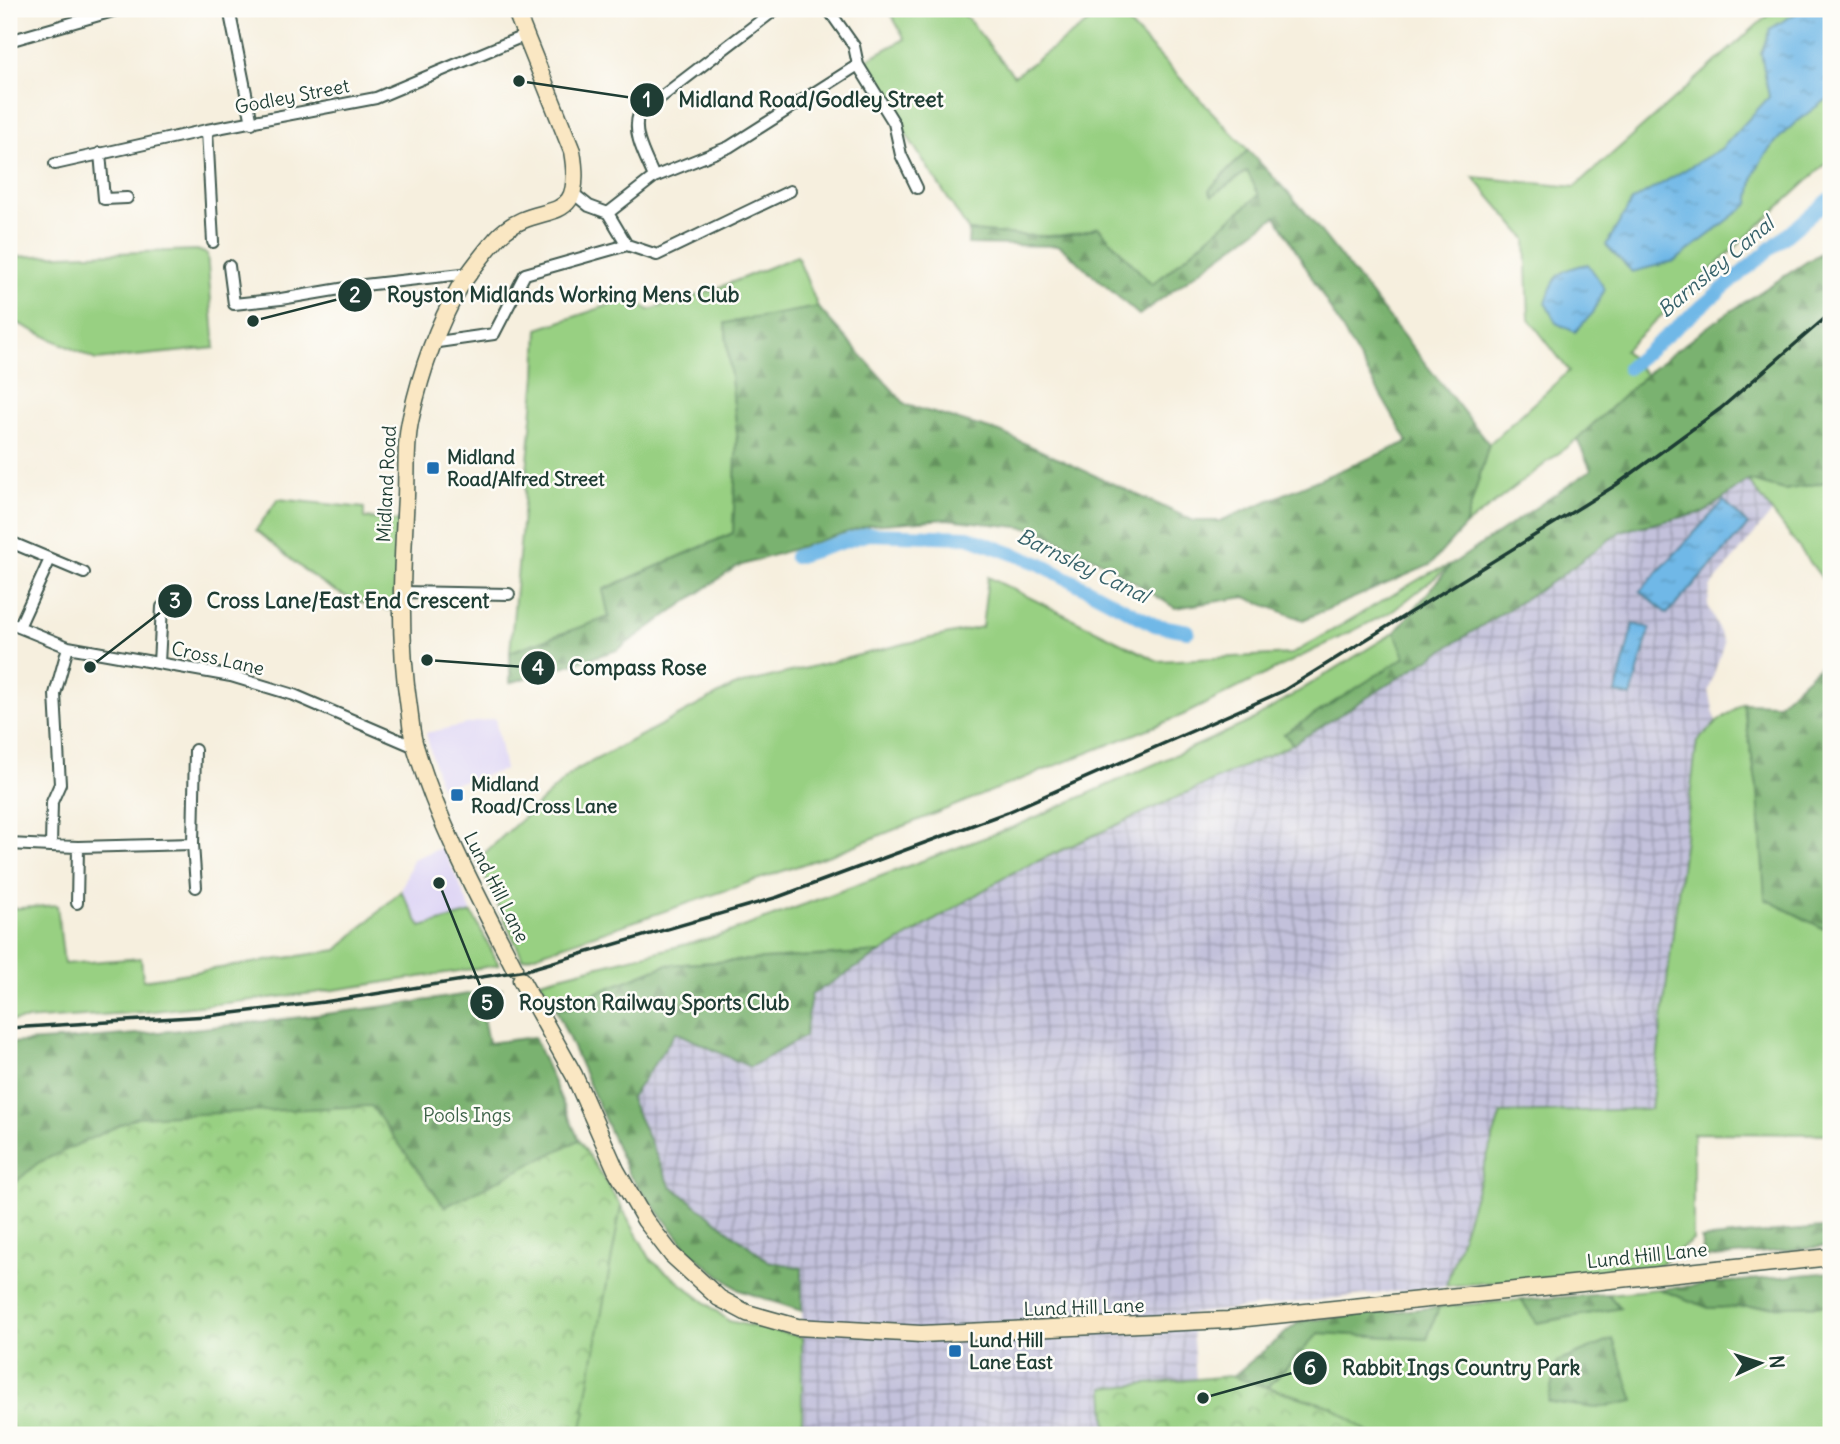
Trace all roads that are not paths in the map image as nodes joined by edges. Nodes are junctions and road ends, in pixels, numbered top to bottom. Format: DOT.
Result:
graph roads {
  1 [pos="120,9"];
  2 [pos="229,9"];
  3 [pos="515,9"];
  4 [pos="776,9"];
  5 [pos="828,9"];
  6 [pos="526,35"];
  7 [pos="9,41"];
  8 [pos="858,65"];
  9 [pos="252,123"];
  10 [pos="207,130"];
  11 [pos="100,153"];
  12 [pos="55,164"];
  13 [pos="654,177"];
  14 [pos="917,188"];
  15 [pos="790,191"];
  16 [pos="574,194"];
  17 [pos="104,198"];
  18 [pos="127,198"];
  19 [pos="91,201"];
  20 [pos="608,213"];
  21 [pos="213,242"];
  22 [pos="627,245"];
  23 [pos="229,266"];
  24 [pos="471,273"];
  25 [pos="431,343"];
  26 [pos="15,544"];
  27 [pos="50,559"];
  28 [pos="84,573"];
  29 [pos="401,592"];
  30 [pos="509,594"];
  31 [pos="162,607"];
  32 [pos="14,625"];
  33 [pos="68,647"];
  34 [pos="159,663"];
  35 [pos="415,747"];
  36 [pos="195,750"];
  37 [pos="9,844"];
  38 [pos="193,844"];
  39 [pos="51,846"];
  40 [pos="78,847"];
  41 [pos="196,887"];
  42 [pos="77,903"];
  43 [pos="1831,1257"];
  1 -- 7 [label="street"];
  2 -- 9 [label="street"];
  3 -- 6 [label="main road"];
  4 -- 13 [label="street"];
  5 -- 8 [label="street"];
  6 -- 9 [label="street, Godley Street"];
  6 -- 16 [label="main road"];
  8 -- 13 [label="street"];
  8 -- 14 [label="street"];
  9 -- 10 [label="street, Godley Street"];
  10 -- 11 [label="street, Godley Street"];
  10 -- 21 [label="street"];
  11 -- 12 [label="street, Godley Street"];
  11 -- 17 [label="street"];
  13 -- 20 [label="street"];
  15 -- 22 [label="street"];
  16 -- 20 [label="street"];
  16 -- 24 [label="main road, Midland Road"];
  17 -- 18 [label="street"];
  17 -- 19 [label="street"];
  20 -- 22 [label="street"];
  22 -- 25 [label="street"];
  23 -- 24 [label="street"];
  24 -- 25 [label="main road, Midland Road"];
  25 -- 29 [label="main road, Midland Road"];
  26 -- 27 [label="street"];
  27 -- 28 [label="street"];
  27 -- 32 [label="street"];
  29 -- 30 [label="street"];
  29 -- 35 [label="main road, Midland Road"];
  31 -- 34 [label="street"];
  32 -- 33 [label="street, Cross Lane"];
  33 -- 34 [label="street, Cross Lane"];
  33 -- 39 [label="street"];
  34 -- 35 [label="street, Cross Lane"];
  35 -- 43 [label="main road, Lund Hill Lane"];
  36 -- 38 [label="street"];
  37 -- 39 [label="street"];
  38 -- 40 [label="street"];
  38 -- 41 [label="street"];
  39 -- 40 [label="street"];
  40 -- 42 [label="street"];
}
